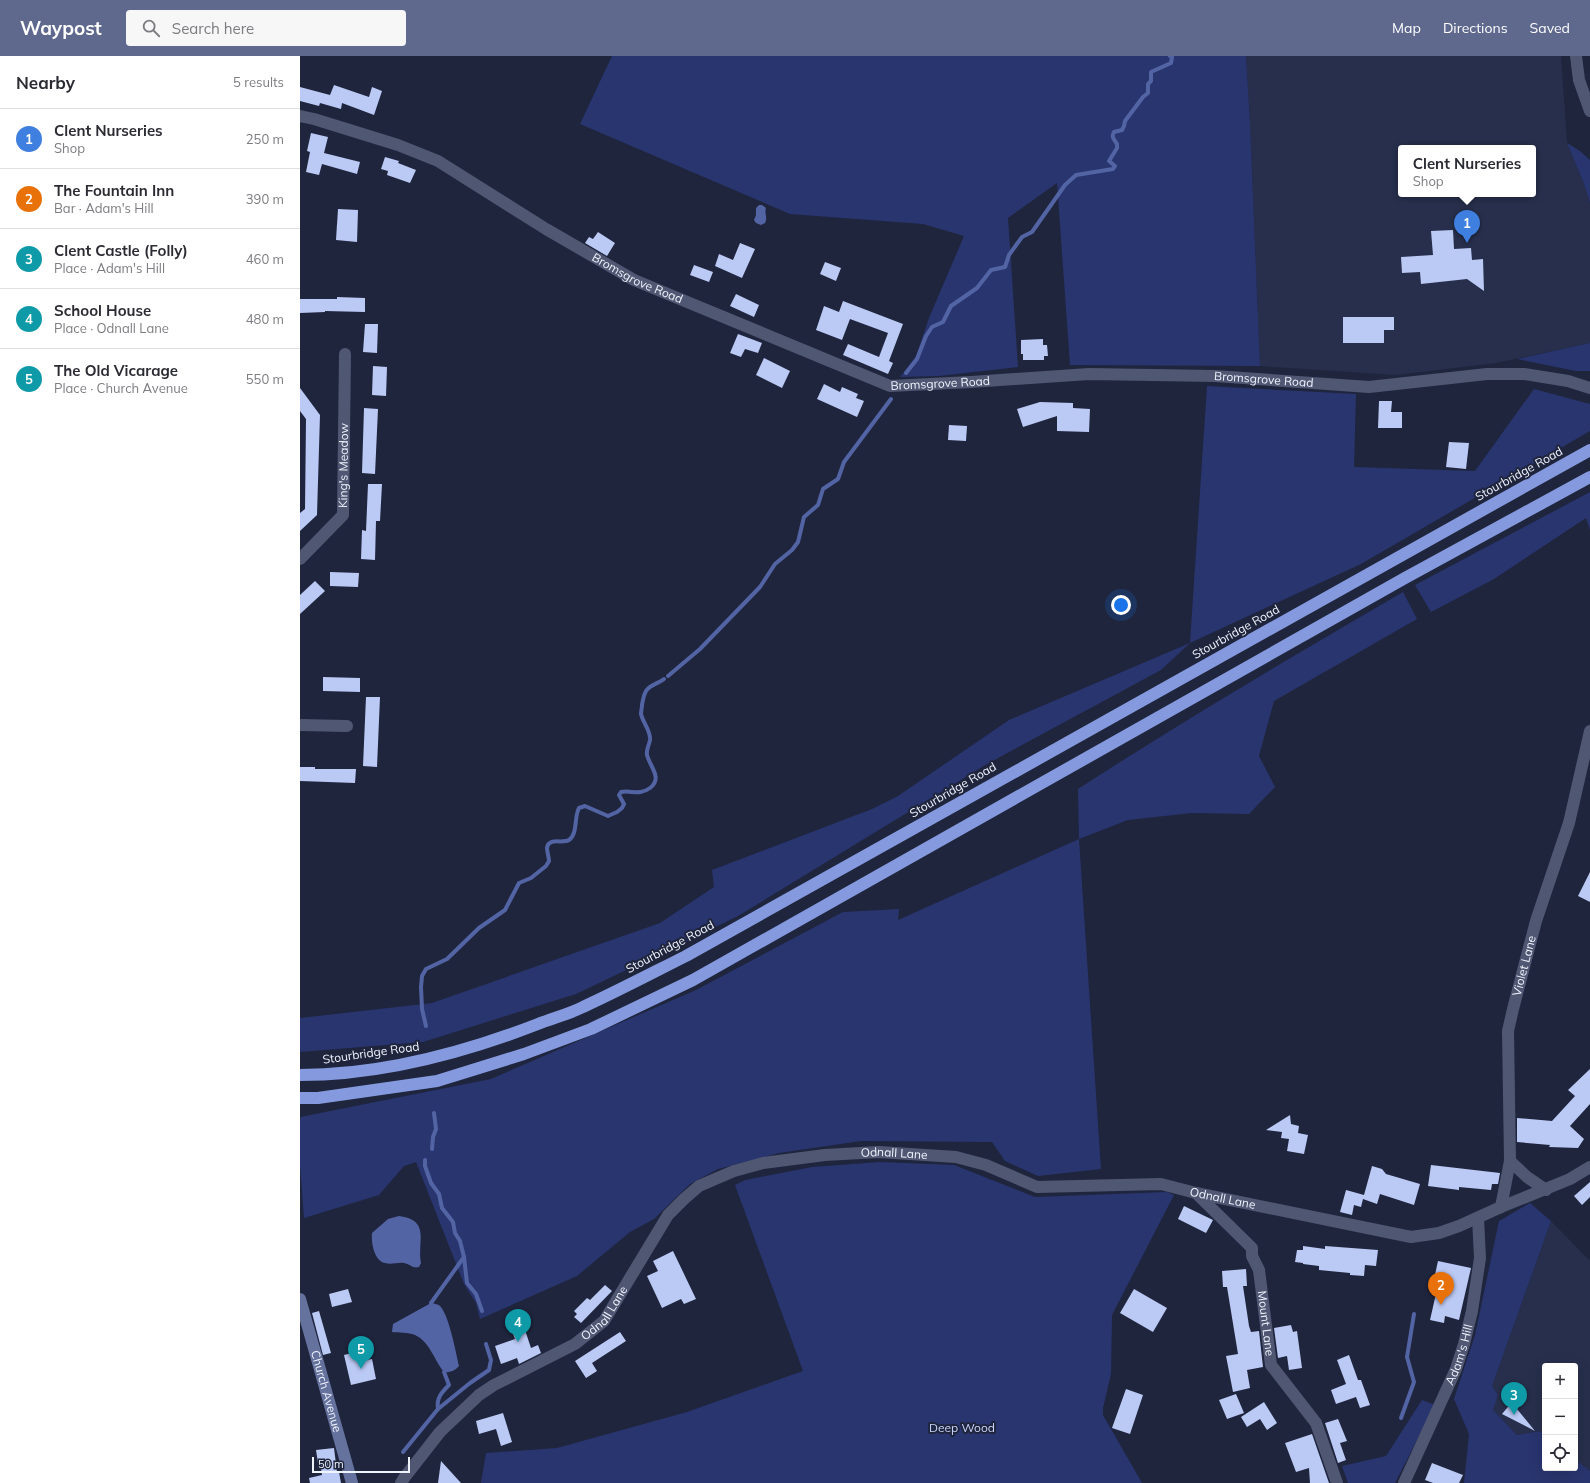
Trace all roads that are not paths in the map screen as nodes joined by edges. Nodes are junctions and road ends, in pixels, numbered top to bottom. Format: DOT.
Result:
graph roads {
  1 [pos="1576,56"];
  2 [pos="1590,111"];
  3 [pos="300,116"];
  4 [pos="346,354"];
  5 [pos="1590,388"];
  6 [pos="1590,450"];
  7 [pos="1590,477"];
  8 [pos="300,559"];
  9 [pos="300,725"];
  10 [pos="347,726"];
  11 [pos="1590,731"];
  12 [pos="300,1075"];
  13 [pos="300,1098"];
  14 [pos="1510,1161"];
  15 [pos="1590,1167"];
  16 [pos="1546,1190"];
  17 [pos="1196,1193"];
  18 [pos="1501,1207"];
  19 [pos="1478,1218"];
  20 [pos="300,1299"];
  21 [pos="400,1481"];
  22 [pos="352,1483"];
  23 [pos="1337,1483"];
  24 [pos="1404,1483"];
  1 -- 2 [label="street"];
  3 -- 5 [label="street, Bromsgrove Road"];
  4 -- 8 [label="street, King's Meadow"];
  6 -- 12 [label="highway, Stourbridge Road"];
  7 -- 13 [label="highway"];
  9 -- 10 [label="street"];
  11 -- 14 [label="street, Violet Lane"];
  14 -- 16 [label="street"];
  14 -- 18 [label="street, Violet Lane"];
  15 -- 16 [label="street, Odnall Lane"];
  16 -- 18 [label="street, Odnall Lane"];
  17 -- 19 [label="street, Odnall Lane"];
  17 -- 21 [label="street, Odnall Lane"];
  17 -- 23 [label="street, Mount Lane"];
  18 -- 19 [label="street, Odnall Lane"];
  19 -- 24 [label="street, Adam's Hill"];
  20 -- 22 [label="street, Church Avenue"];
}
